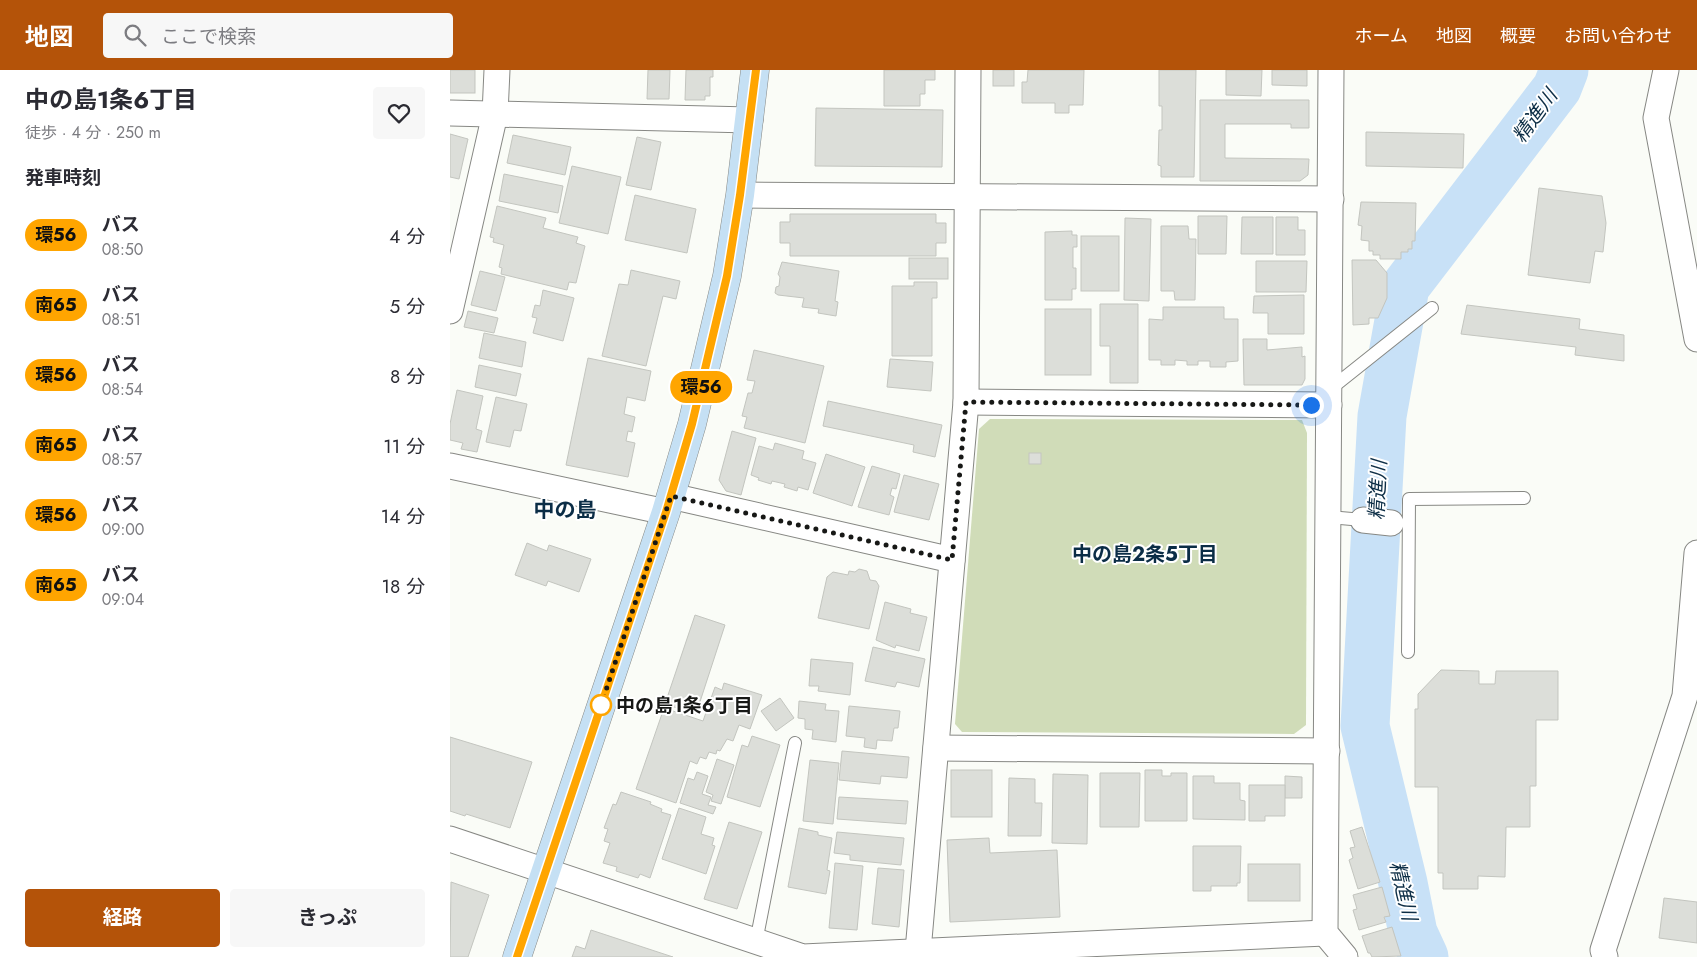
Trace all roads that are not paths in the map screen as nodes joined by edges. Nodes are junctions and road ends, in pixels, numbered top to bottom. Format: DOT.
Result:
graph roads {
  1 [pos="497,70"];
  2 [pos="756,70"];
  3 [pos="968,70"];
  4 [pos="1331,70"];
  5 [pos="1666,70"];
  6 [pos="450,113"];
  7 [pos="495,114"];
  8 [pos="750,120"];
  9 [pos="740,195"];
  10 [pos="968,196"];
  11 [pos="1330,199"];
  12 [pos="1432,308"];
  13 [pos="450,311"];
  14 [pos="1697,340"];
  15 [pos="1329,397"];
  16 [pos="966,402"];
  17 [pos="450,466"];
  18 [pos="1524,498"];
  19 [pos="668,504"];
  20 [pos="1328,517"];
  21 [pos="1363,520"];
  22 [pos="1400,524"];
  23 [pos="1697,553"];
  24 [pos="952,560"];
  25 [pos="1408,652"];
  26 [pos="795,743"];
  27 [pos="936,748"];
  28 [pos="1327,751"];
  29 [pos="450,839"];
  30 [pos="545,871"];
  31 [pos="1325,933"];
  32 [pos="756,942"];
  33 [pos="918,951"];
  34 [pos="517,957"];
  35 [pos="816,957"];
  36 [pos="1345,957"];
  37 [pos="1605,957"];
  1 -- 7 [label="street"];
  2 -- 8 [label="street"];
  3 -- 10 [label="street"];
  4 -- 11 [label="street"];
  5 -- 14 [label="street"];
  6 -- 7 [label="street"];
  7 -- 8 [label="street"];
  7 -- 13 [label="street"];
  8 -- 9 [label="street"];
  9 -- 10 [label="street"];
  9 -- 19 [label="street"];
  10 -- 11 [label="street"];
  10 -- 16 [label="street"];
  11 -- 15 [label="street"];
  12 -- 15 [label="lane"];
  15 -- 16 [label="street"];
  15 -- 20 [label="street"];
  16 -- 24 [label="street"];
  17 -- 19 [label="street"];
  18 -- 22 [label="lane"];
  19 -- 24 [label="street"];
  19 -- 30 [label="street"];
  20 -- 21 [label="lane"];
  20 -- 28 [label="street"];
  21 -- 22 [label="street"];
  22 -- 25 [label="lane"];
  23 -- 37 [label="street"];
  24 -- 27 [label="street"];
  26 -- 32 [label="lane"];
  27 -- 28 [label="street"];
  27 -- 33 [label="street"];
  28 -- 31 [label="street"];
  29 -- 30 [label="street"];
  30 -- 32 [label="street"];
  30 -- 34 [label="street"];
  31 -- 33 [label="street"];
  31 -- 36 [label="street"];
  32 -- 35 [label="street"];
  33 -- 35 [label="street"];
}
